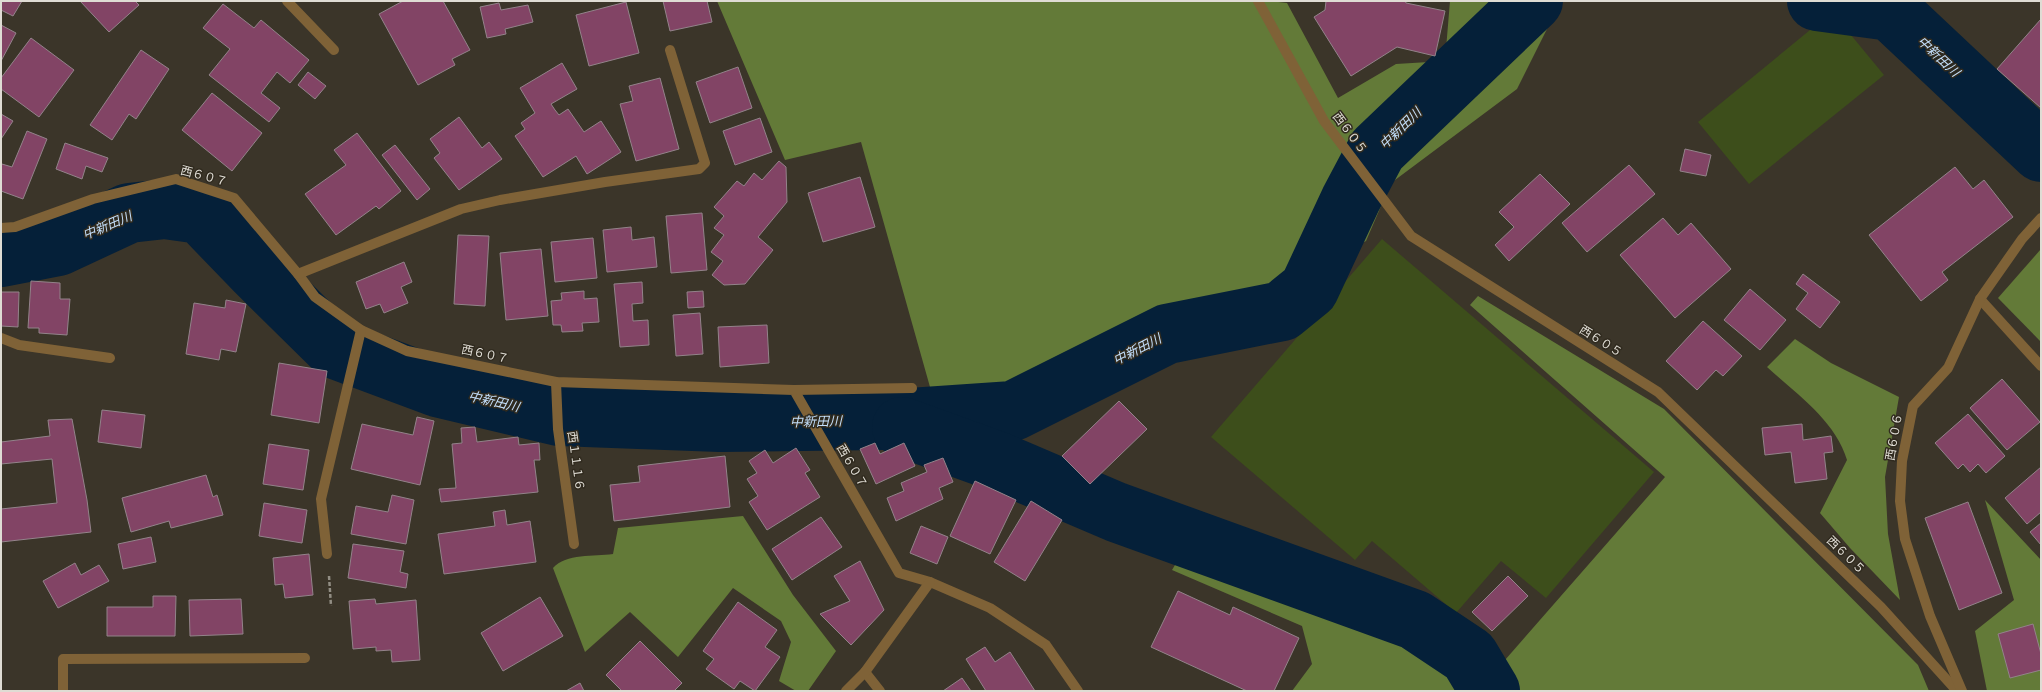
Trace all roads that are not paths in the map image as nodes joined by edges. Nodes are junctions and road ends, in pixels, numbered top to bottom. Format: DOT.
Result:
graph roads {
  1 [pos="287,1"];
  2 [pos="1258,1"];
  3 [pos="334,50"];
  4 [pos="670,50"];
  5 [pos="2041,218"];
  6 [pos="1,228"];
  7 [pos="298,274"];
  8 [pos="1980,299"];
  9 [pos="361,330"];
  10 [pos="1,338"];
  11 [pos="110,358"];
  12 [pos="2041,366"];
  13 [pos="556,382"];
  14 [pos="912,388"];
  15 [pos="794,390"];
  16 [pos="574,544"];
  17 [pos="327,554"];
  18 [pos="930,582"];
  19 [pos="305,658"];
  20 [pos="865,672"];
  21 [pos="63,691"];
  22 [pos="846,691"];
  23 [pos="880,691"];
  24 [pos="1078,691"];
  25 [pos="1957,691"];
  26 [pos="1962,691"];
  1 -- 3 [label="street"];
  2 -- 25 [label="street, 西６０５"];
  4 -- 7 [label="street"];
  5 -- 8 [label="street, 西６０６"];
  6 -- 7 [label="street, 西６０７"];
  7 -- 9 [label="street, 西６０７"];
  8 -- 12 [label="street"];
  8 -- 26 [label="street, 西６０６"];
  9 -- 13 [label="street, 西６０７"];
  9 -- 17 [label="street"];
  10 -- 11 [label="street"];
  13 -- 15 [label="street, 西６０７"];
  13 -- 16 [label="street, 西１１１６"];
  14 -- 15 [label="street"];
  15 -- 18 [label="street, 西６０７"];
  18 -- 20 [label="street"];
  18 -- 24 [label="street, 西６０７"];
  19 -- 21 [label="street"];
  20 -- 22 [label="street"];
  20 -- 23 [label="street"];
}
